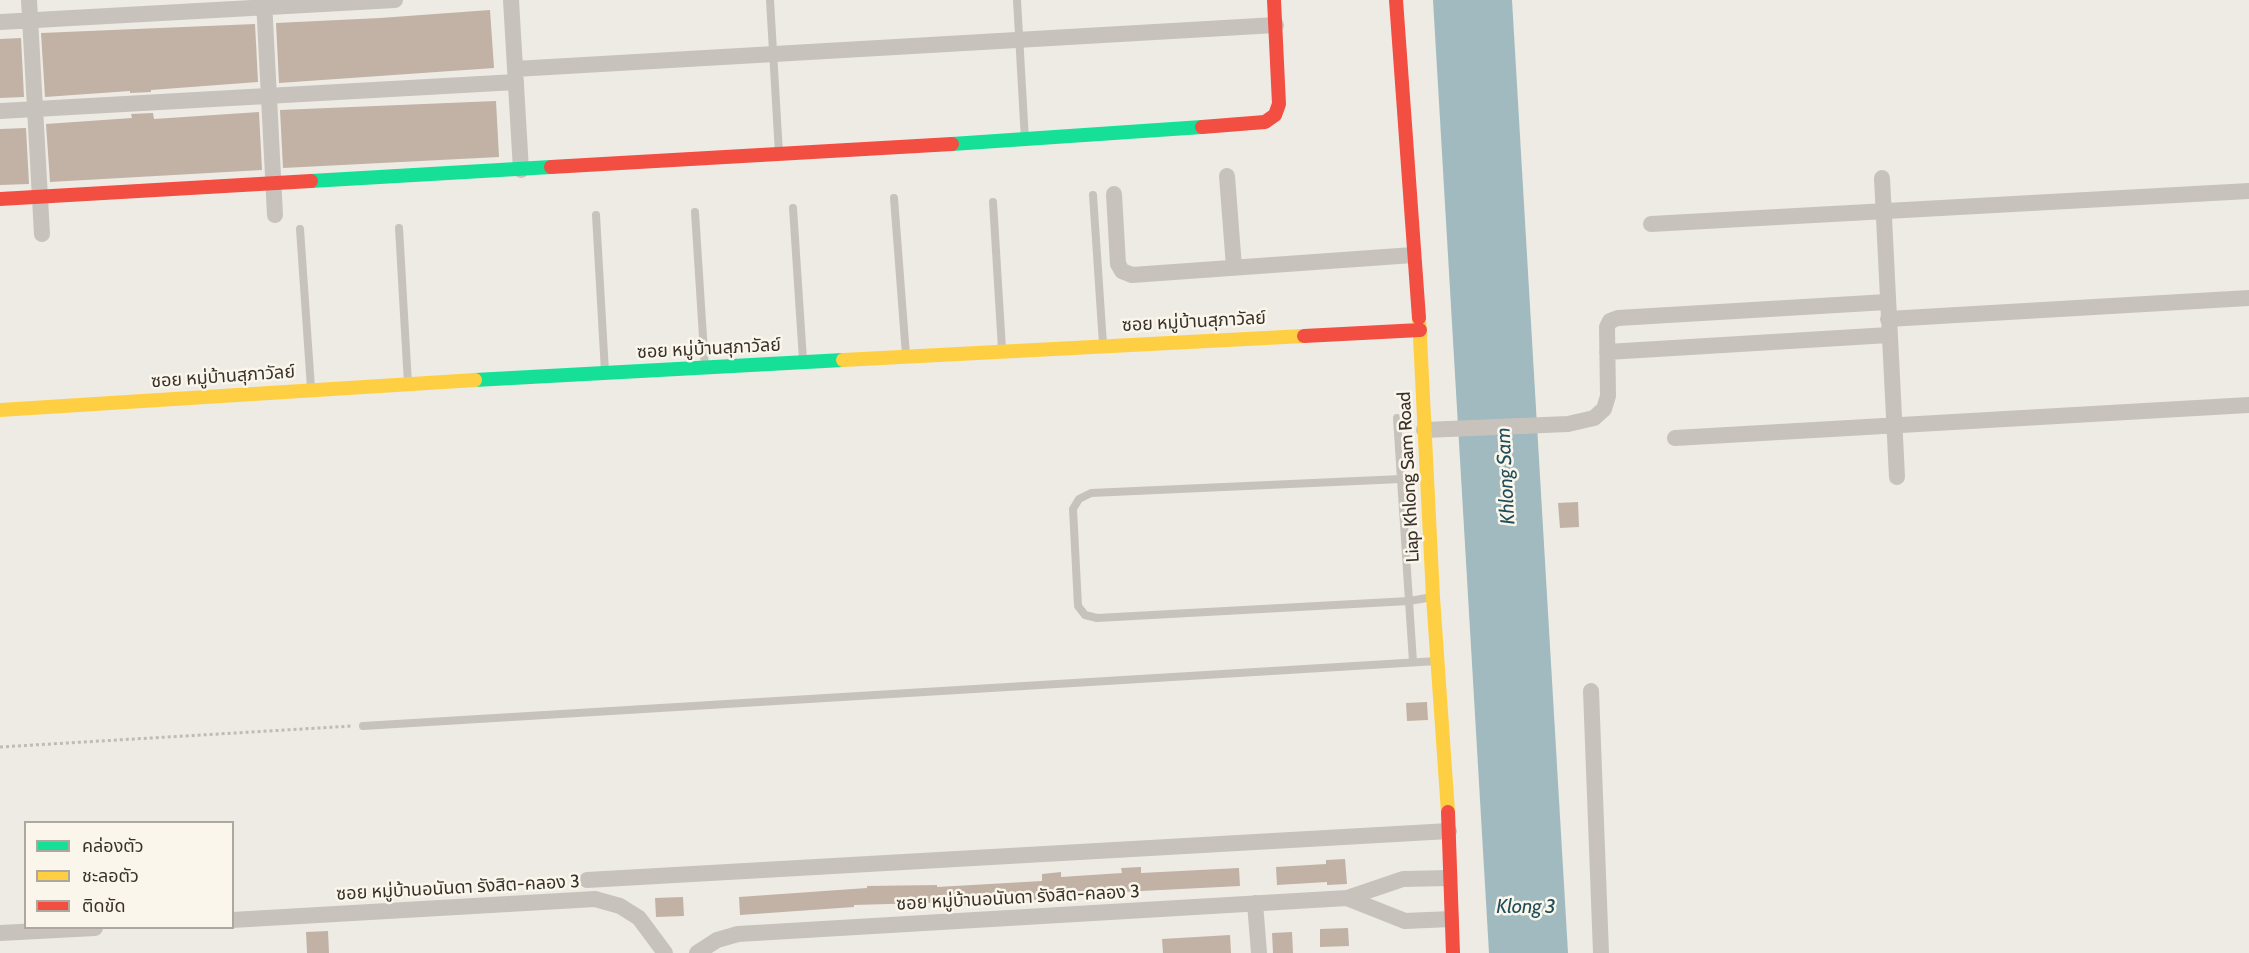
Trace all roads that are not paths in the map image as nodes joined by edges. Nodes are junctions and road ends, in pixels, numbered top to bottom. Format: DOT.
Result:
graph roads {
  1 [pos="29,0"];
  2 [pos="395,0"];
  3 [pos="511,0"];
  4 [pos="770,0"];
  5 [pos="1017,0"];
  6 [pos="1274,0"];
  7 [pos="1396,0"];
  8 [pos="264,4"];
  9 [pos="30,21"];
  10 [pos="0,22"];
  11 [pos="1276,25"];
  12 [pos="1019,40"];
  13 [pos="773,54"];
  14 [pos="515,76"];
  15 [pos="270,96"];
  16 [pos="36,109"];
  17 [pos="0,111"];
  18 [pos="1025,140"];
  19 [pos="779,155"];
  20 [pos="521,170"];
  21 [pos="1227,176"];
  22 [pos="1882,178"];
  23 [pos="274,184"];
  24 [pos="2249,191"];
  25 [pos="1114,194"];
  26 [pos="1093,195"];
  27 [pos="40,197"];
  28 [pos="894,198"];
  29 [pos="0,199"];
  30 [pos="993,202"];
  31 [pos="793,208"];
  32 [pos="1883,211"];
  33 [pos="695,212"];
  34 [pos="275,215"];
  35 [pos="596,215"];
  36 [pos="1652,224"];
  37 [pos="399,228"];
  38 [pos="300,230"];
  39 [pos="42,234"];
  40 [pos="1413,255"];
  41 [pos="1234,267"];
  42 [pos="2249,298"];
  43 [pos="1888,319"];
  44 [pos="1420,330"];
  45 [pos="1103,344"];
  46 [pos="1002,350"];
  47 [pos="1607,352"];
  48 [pos="906,355"];
  49 [pos="803,361"];
  50 [pos="705,368"];
  51 [pos="605,372"];
  52 [pos="408,384"];
  53 [pos="311,389"];
  54 [pos="2249,405"];
  55 [pos="0,410"];
  56 [pos="1397,418"];
  57 [pos="1893,425"];
  58 [pos="1424,430"];
  59 [pos="1676,438"];
  60 [pos="1897,477"];
  61 [pos="1401,478"];
  62 [pos="1433,597"];
  63 [pos="1409,601"];
  64 [pos="1438,661"];
  65 [pos="1413,663"];
  66 [pos="1591,691"];
  67 [pos="363,726"];
  68 [pos="1449,831"];
  69 [pos="1449,878"];
  70 [pos="587,880"];
  71 [pos="1347,898"];
  72 [pos="1255,903"];
  73 [pos="1451,919"];
  74 [pos="234,920"];
  75 [pos="63,929"];
  76 [pos="0,933"];
  77 [pos="665,953"];
  78 [pos="689,953"];
  79 [pos="697,953"];
  80 [pos="1259,953"];
  81 [pos="1453,953"];
  82 [pos="1601,953"];
  1 -- 9 [label="street"];
  2 -- 8 [label="street"];
  3 -- 14 [label="street"];
  4 -- 13 [label="lane"];
  5 -- 12 [label="lane"];
  6 -- 11 [label="street"];
  7 -- 40 [label="street, Liap Khlong Sam Road"];
  8 -- 9 [label="street"];
  8 -- 15 [label="street"];
  9 -- 10 [label="street"];
  9 -- 16 [label="street"];
  11 -- 12 [label="street"];
  11 -- 18 [label="street"];
  12 -- 13 [label="street"];
  12 -- 18 [label="lane"];
  13 -- 14 [label="street"];
  13 -- 19 [label="lane"];
  14 -- 15 [label="street"];
  14 -- 20 [label="street"];
  15 -- 16 [label="street"];
  15 -- 23 [label="street"];
  16 -- 17 [label="street"];
  16 -- 27 [label="street"];
  18 -- 19 [label="street"];
  19 -- 20 [label="street"];
  20 -- 23 [label="street"];
  21 -- 41 [label="street"];
  22 -- 32 [label="street"];
  23 -- 27 [label="street"];
  23 -- 34 [label="street"];
  24 -- 32 [label="street"];
  25 -- 41 [label="street"];
  26 -- 45 [label="lane"];
  27 -- 29 [label="street"];
  27 -- 39 [label="street"];
  28 -- 48 [label="lane"];
  30 -- 46 [label="lane"];
  31 -- 49 [label="lane"];
  32 -- 36 [label="street"];
  32 -- 43 [label="street"];
  33 -- 50 [label="lane"];
  35 -- 51 [label="lane"];
  37 -- 52 [label="lane"];
  38 -- 53 [label="lane"];
  40 -- 41 [label="street"];
  40 -- 44 [label="street, Liap Khlong Sam Road"];
  42 -- 43 [label="street"];
  43 -- 47 [label="street"];
  43 -- 47 [label="street"];
  43 -- 57 [label="street"];
  44 -- 45 [label="street, ซอย หมู่บ้านสุภาวัลย์"];
  44 -- 58 [label="street, Liap Khlong Sam Road"];
  45 -- 46 [label="street, ซอย หมู่บ้านสุภาวัลย์"];
  46 -- 48 [label="street, ซอย หมู่บ้านสุภาวัลย์"];
  47 -- 58 [label="street"];
  48 -- 49 [label="street, ซอย หมู่บ้านสุภาวัลย์"];
  49 -- 50 [label="street, ซอย หมู่บ้านสุภาวัลย์"];
  50 -- 51 [label="street, ซอย หมู่บ้านสุภาวัลย์"];
  51 -- 52 [label="street, ซอย หมู่บ้านสุภาวัลย์"];
  52 -- 53 [label="street, ซอย หมู่บ้านสุภาวัลย์"];
  53 -- 55 [label="street, ซอย หมู่บ้านสุภาวัลย์"];
  54 -- 57 [label="street"];
  56 -- 61 [label="lane"];
  57 -- 59 [label="street"];
  57 -- 60 [label="street"];
  58 -- 62 [label="street, Liap Khlong Sam Road"];
  61 -- 63 [label="lane"];
  61 -- 63 [label="lane"];
  62 -- 63 [label="lane"];
  62 -- 64 [label="street, Liap Khlong Sam Road"];
  63 -- 65 [label="lane"];
  64 -- 65 [label="lane"];
  64 -- 68 [label="street, Liap Khlong Sam Road"];
  65 -- 67 [label="lane"];
  66 -- 82 [label="street"];
  68 -- 69 [label="street, Liap Khlong Sam Road"];
  68 -- 70 [label="street"];
  69 -- 71 [label="street, ซอย หมู่บ้านอนันดา รังสิต-คลอง 3"];
  69 -- 73 [label="street, Liap Khlong Sam Road"];
  71 -- 72 [label="street, ซอย หมู่บ้านอนันดา รังสิต-คลอง 3"];
  71 -- 73 [label="street, ซอย หมู่บ้านอนันดา รังสิต-คลอง 3"];
  72 -- 79 [label="street, ซอย หมู่บ้านอนันดา รังสิต-คลอง 3"];
  72 -- 80 [label="street"];
  73 -- 81 [label="street, Liap Khlong Sam Road"];
  74 -- 77 [label="street, ซอย หมู่บ้านอนันดา รังสิต-คลอง 3"];
  75 -- 76 [label="street"];
  77 -- 78 [label="street"];
}
